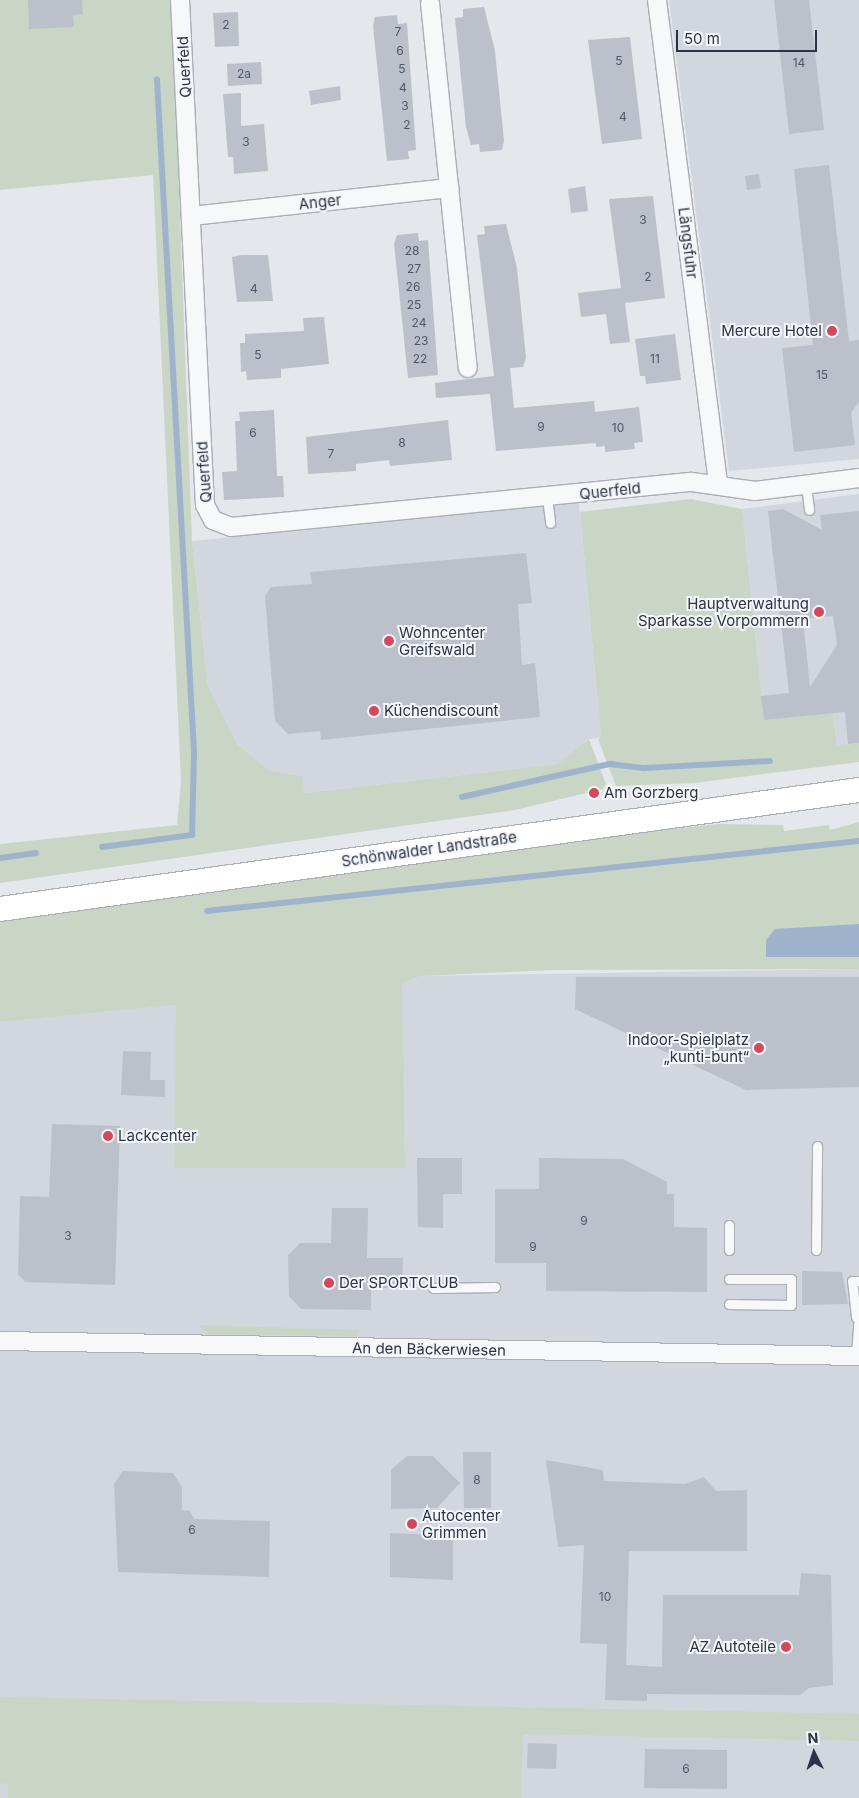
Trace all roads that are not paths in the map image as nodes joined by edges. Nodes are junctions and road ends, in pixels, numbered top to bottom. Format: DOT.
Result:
graph roads {
  1 [pos="180,0"];
  2 [pos="657,0"];
  3 [pos="430,3"];
  4 [pos="448,188"];
  5 [pos="191,216"];
  6 [pos="468,368"];
  7 [pos="859,478"];
  8 [pos="718,485"];
  9 [pos="806,485"];
  10 [pos="547,497"];
  11 [pos="809,510"];
  12 [pos="550,523"];
  13 [pos="859,790"];
  14 [pos="0,909"];
  15 [pos="817,1146"];
  16 [pos="729,1226"];
  17 [pos="729,1250"];
  18 [pos="816,1250"];
  19 [pos="729,1279"];
  20 [pos="856,1281"];
  21 [pos="495,1287"];
  22 [pos="433,1288"];
  23 [pos="729,1304"];
  24 [pos="857,1317"];
  25 [pos="0,1341"];
  26 [pos="857,1356"];
  1 -- 5 [label="street, Querfeld"];
  2 -- 8 [label="street, Längsfuhr"];
  3 -- 4 [label="street"];
  4 -- 5 [label="street, Anger"];
  4 -- 6 [label="street"];
  5 -- 10 [label="street, Querfeld"];
  7 -- 9 [label="street, Querfeld"];
  8 -- 9 [label="street, Querfeld"];
  8 -- 10 [label="street, Querfeld"];
  9 -- 11 [label="lane"];
  10 -- 12 [label="lane"];
  13 -- 14 [label="main road, Schönwalder Landstraße"];
  15 -- 18 [label="lane"];
  16 -- 17 [label="lane"];
  19 -- 23 [label="lane"];
  20 -- 24 [label="lane"];
  21 -- 22 [label="lane"];
  24 -- 26 [label="lane"];
  25 -- 26 [label="street, An den Bäckerwiesen"];
}
